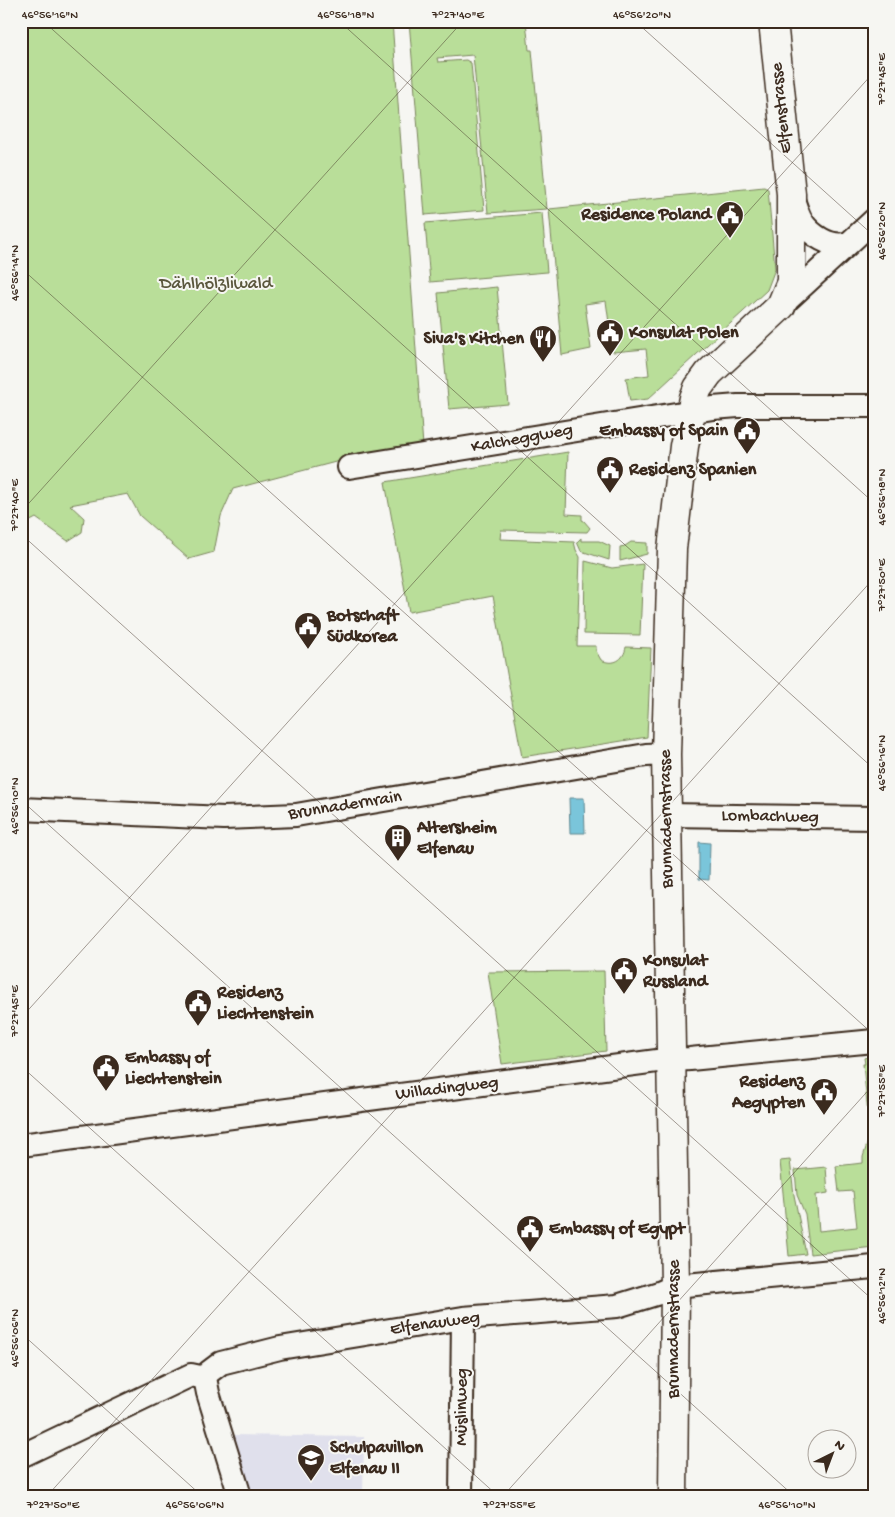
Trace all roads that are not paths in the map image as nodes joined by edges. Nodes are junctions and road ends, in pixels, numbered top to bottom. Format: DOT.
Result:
graph roads {
  1 [pos="774,21"];
  2 [pos="791,194"];
  3 [pos="874,220"];
  4 [pos="849,243"];
  5 [pos="781,306"];
  6 [pos="874,406"];
  7 [pos="690,411"];
  8 [pos="349,467"];
  9 [pos="666,754"];
  10 [pos="21,809"];
  11 [pos="667,815"];
  12 [pos="874,818"];
  13 [pos="874,1041"];
  14 [pos="672,1060"];
  15 [pos="21,1144"];
  16 [pos="874,1267"];
  17 [pos="675,1286"];
  18 [pos="462,1318"];
  19 [pos="206,1378"];
  20 [pos="21,1456"];
  21 [pos="240,1496"];
  22 [pos="461,1496"];
  23 [pos="673,1496"];
  1 -- 2 [label="street, Elfenstrasse"];
  2 -- 4 [label="street, Elfenstrasse"];
  2 -- 5 [label="street, Elfenstrasse"];
  3 -- 4 [label="street, Brunnadernstrasse"];
  4 -- 5 [label="street, Brunnadernstrasse"];
  5 -- 7 [label="street, Brunnadernstrasse"];
  6 -- 7 [label="street, Kalcheggweg"];
  7 -- 8 [label="street, Kalcheggweg"];
  7 -- 9 [label="street, Brunnadernstrasse"];
  9 -- 10 [label="street, Brunnadernrain"];
  9 -- 11 [label="street, Brunnadernstrasse"];
  11 -- 12 [label="street, Lombachweg"];
  11 -- 14 [label="street, Brunnadernstrasse"];
  13 -- 14 [label="street, Willadingweg"];
  14 -- 15 [label="street, Willadingweg"];
  14 -- 17 [label="street, Brunnadernstrasse"];
  16 -- 17 [label="street, Elfenauweg"];
  17 -- 18 [label="street, Elfenauweg"];
  17 -- 23 [label="street, Brunnadernstrasse"];
  18 -- 19 [label="street, Elfenauweg"];
  18 -- 22 [label="street, Müslinweg"];
  19 -- 20 [label="street"];
  19 -- 21 [label="street"];
}
